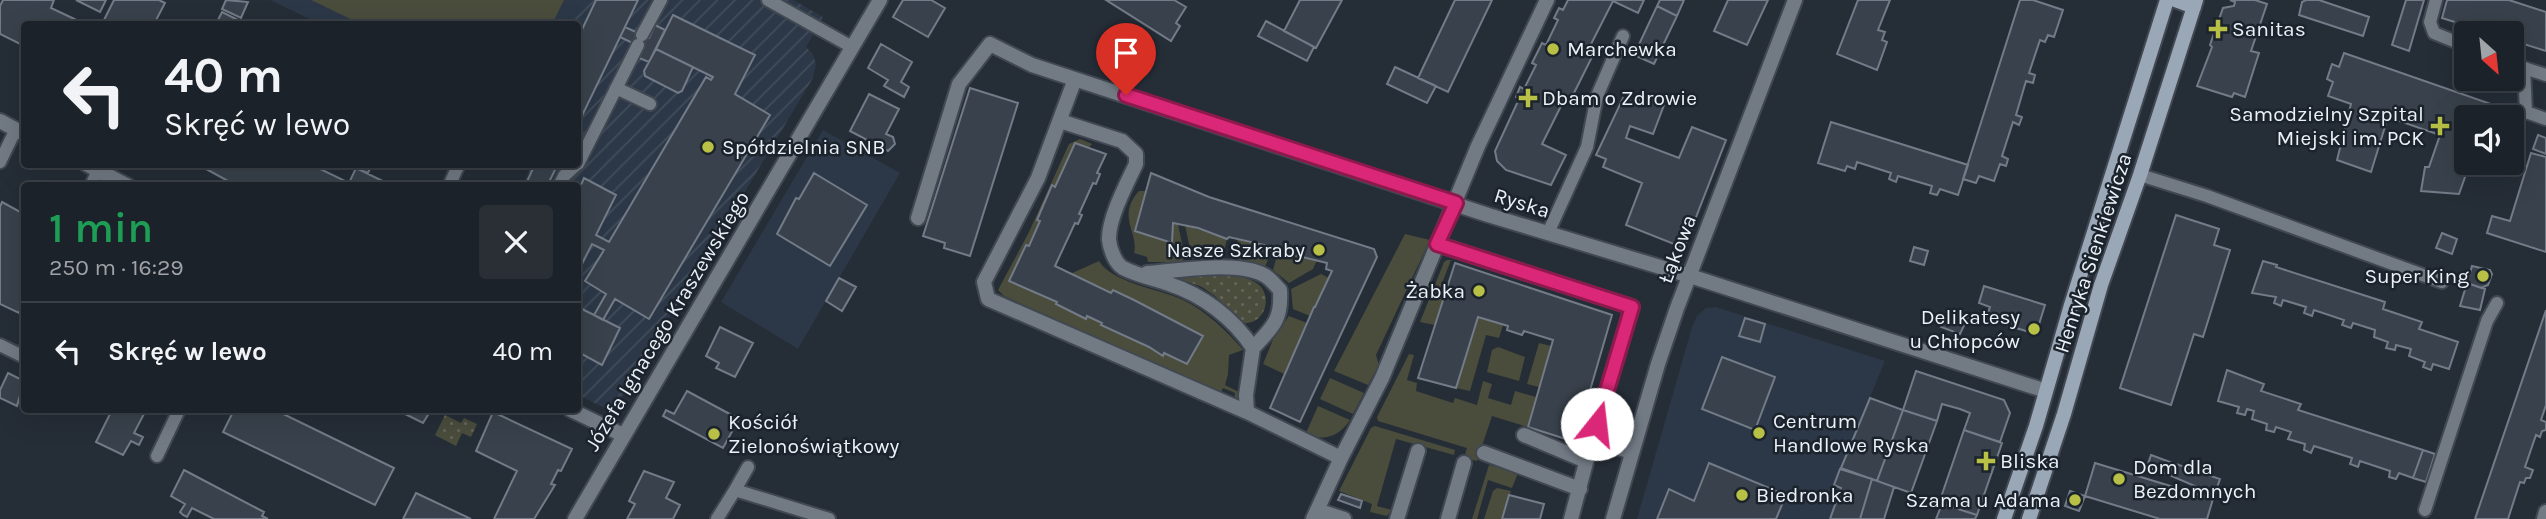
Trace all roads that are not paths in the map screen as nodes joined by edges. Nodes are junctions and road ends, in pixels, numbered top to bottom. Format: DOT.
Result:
graph roads {
  1 [pos="661,0"];
  2 [pos="768,0"];
  3 [pos="880,0"];
  4 [pos="1547,0"];
  5 [pos="1795,0"];
  6 [pos="2167,0"];
  7 [pos="2175,0"];
  8 [pos="2436,0"];
  9 [pos="2195,4"];
  10 [pos="1623,36"];
  11 [pos="2454,41"];
  12 [pos="852,47"];
  13 [pos="2524,67"];
  14 [pos="2546,75"];
  15 [pos="1075,79"];
  16 [pos="616,88"];
  17 [pos="2522,91"];
  18 [pos="650,104"];
  19 [pos="2546,119"];
  20 [pos="0,121"];
  21 [pos="1060,121"];
  22 [pos="20,132"];
  23 [pos="581,156"];
  24 [pos="0,162"];
  25 [pos="2116,165"];
  26 [pos="94,168"];
  27 [pos="573,168"];
  28 [pos="2140,175"];
  29 [pos="120,182"];
  30 [pos="561,182"];
  31 [pos="1456,203"];
  32 [pos="918,218"];
  33 [pos="1548,233"];
  34 [pos="1437,244"];
  35 [pos="1139,273"];
  36 [pos="1690,275"];
  37 [pos="2442,282"];
  38 [pos="2497,303"];
  39 [pos="0,345"];
  40 [pos="1253,348"];
  41 [pos="21,356"];
  42 [pos="2046,391"];
  43 [pos="1587,401"];
  44 [pos="1602,407"];
  45 [pos="1247,412"];
  46 [pos="178,413"];
  47 [pos="577,413"];
  48 [pos="623,435"];
  49 [pos="1524,435"];
  50 [pos="1592,440"];
  51 [pos="1418,452"];
  52 [pos="1632,452"];
  53 [pos="1484,453"];
  54 [pos="157,456"];
  55 [pos="1341,458"];
  56 [pos="1587,461"];
  57 [pos="1464,463"];
  58 [pos="748,467"];
  59 [pos="1580,489"];
  60 [pos="735,490"];
  61 [pos="2426,510"];
  62 [pos="2546,512"];
  63 [pos="1315,515"];
  64 [pos="575,519"];
  65 [pos="717,519"];
  66 [pos="828,519"];
  67 [pos="1344,519"];
  68 [pos="1397,519"];
  69 [pos="1448,519"];
  70 [pos="1571,519"];
  71 [pos="1613,519"];
  72 [pos="2004,519"];
  73 [pos="2029,519"];
  74 [pos="2544,519"];
  1 -- 16 [label="lane"];
  2 -- 12 [label="lane"];
  3 -- 12 [label="street, Józefa Ignacego Kraszewskiego"];
  4 -- 31 [label="street"];
  5 -- 36 [label="street, Łąkowa"];
  6 -- 25 [label="main road, Henryka Sienkiewicza"];
  7 -- 9 [label="main road"];
  8 -- 11 [label="lane"];
  9 -- 28 [label="main road, Henryka Sienkiewicza"];
  10 -- 33 [label="lane"];
  12 -- 48 [label="street, Józefa Ignacego Kraszewskiego"];
  13 -- 14 [label="lane"];
  15 -- 21 [label="street"];
  15 -- 31 [label="street, Ryska"];
  15 -- 32 [label="street, Ryska"];
  16 -- 18 [label="lane"];
  16 -- 23 [label="lane"];
  17 -- 19 [label="lane"];
  20 -- 22 [label="street"];
  21 -- 35 [label="street"];
  21 -- 45 [label="street"];
  22 -- 24 [label="lane"];
  25 -- 28 [label="main road"];
  25 -- 42 [label="main road, Henryka Sienkiewicza"];
  26 -- 29 [label="street"];
  27 -- 30 [label="lane"];
  28 -- 37 [label="lane"];
  28 -- 73 [label="main road, Henryka Sienkiewicza"];
  31 -- 33 [label="street, Ryska"];
  31 -- 34 [label="street"];
  33 -- 36 [label="street, Ryska"];
  34 -- 44 [label="street"];
  34 -- 55 [label="street"];
  35 -- 40 [label="street"];
  35 -- 40 [label="street"];
  36 -- 42 [label="street, Ryska"];
  36 -- 52 [label="street, Łąkowa"];
  38 -- 61 [label="lane"];
  39 -- 41 [label="lane"];
  40 -- 45 [label="street"];
  42 -- 72 [label="main road, Henryka Sienkiewicza"];
  43 -- 44 [label="street"];
  44 -- 50 [label="street"];
  45 -- 55 [label="street"];
  46 -- 54 [label="lane"];
  47 -- 48 [label="street"];
  48 -- 64 [label="street, Józefa Ignacego Kraszewskiego"];
  49 -- 56 [label="street"];
  50 -- 52 [label="street"];
  50 -- 56 [label="street"];
  51 -- 68 [label="street"];
  52 -- 71 [label="street, Łąkowa"];
  53 -- 59 [label="street"];
  55 -- 63 [label="street"];
  56 -- 59 [label="street"];
  57 -- 69 [label="street"];
  58 -- 60 [label="lane"];
  59 -- 70 [label="street"];
  60 -- 65 [label="lane"];
  60 -- 66 [label="lane"];
  62 -- 74 [label="street"];
  63 -- 67 [label="street"];
}
